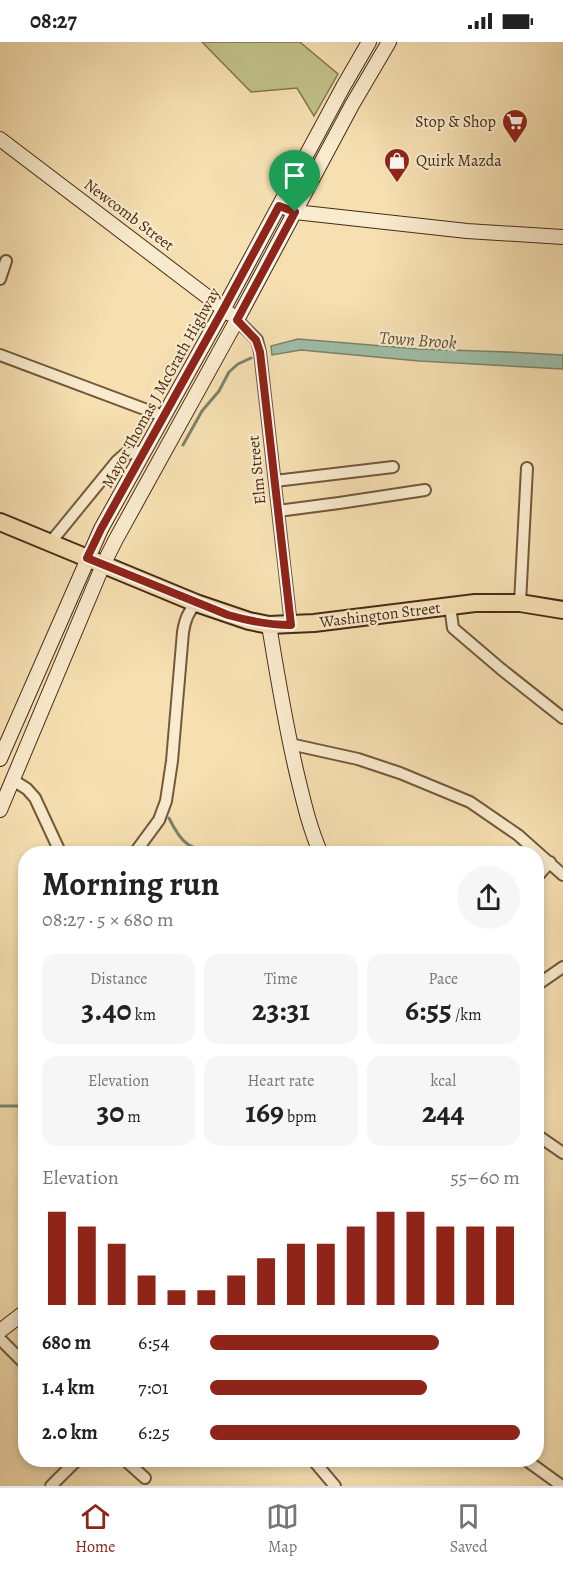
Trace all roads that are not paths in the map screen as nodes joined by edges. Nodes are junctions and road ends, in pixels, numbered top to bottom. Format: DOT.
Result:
graph roads {
  1 [pos="369,42"];
  2 [pos="389,42"];
  3 [pos="0,139"];
  4 [pos="279,206"];
  5 [pos="295,212"];
  6 [pos="563,237"];
  7 [pos="6,261"];
  8 [pos="0,279"];
  9 [pos="224,308"];
  10 [pos="237,320"];
  11 [pos="0,355"];
  12 [pos="164,416"];
  13 [pos="144,451"];
  14 [pos="393,467"];
  15 [pos="527,468"];
  16 [pos="275,481"];
  17 [pos="424,490"];
  18 [pos="278,511"];
  19 [pos="0,522"];
  20 [pos="50,543"];
  21 [pos="87,558"];
  22 [pos="103,565"];
  23 [pos="196,603"];
  24 [pos="520,603"];
  25 [pos="450,606"];
  26 [pos="563,610"];
  27 [pos="269,625"];
  28 [pos="291,625"];
  29 [pos="563,718"];
  30 [pos="290,744"];
  31 [pos="0,759"];
  32 [pos="0,766"];
  33 [pos="6,780"];
  34 [pos="0,810"];
  35 [pos="57,846"];
  36 [pos="140,846"];
  37 [pos="318,846"];
  38 [pos="531,846"];
  39 [pos="544,857"];
  40 [pos="550,862"];
  41 [pos="544,869"];
  42 [pos="563,875"];
  43 [pos="562,969"];
  44 [pos="544,981"];
  45 [pos="544,1140"];
  46 [pos="563,1153"];
  47 [pos="18,1317"];
  48 [pos="0,1331"];
  49 [pos="0,1340"];
  50 [pos="18,1357"];
  51 [pos="70,1467"];
  52 [pos="133,1467"];
  53 [pos="319,1467"];
  54 [pos="536,1467"];
  55 [pos="146,1478"];
  56 [pos="51,1486"];
  57 [pos="335,1486"];
  58 [pos="562,1486"];
  1 -- 4 [label="main road, Mayor Thomas J McGrath Highway"];
  2 -- 5 [label="main road, Mayor Thomas J McGrath Highway"];
  3 -- 9 [label="main road, Newcomb Street"];
  4 -- 5 [label="main road"];
  4 -- 9 [label="main road, Mayor Thomas J McGrath Highway"];
  5 -- 6 [label="main road"];
  5 -- 10 [label="main road, Mayor Thomas J McGrath Highway"];
  7 -- 8 [label="street"];
  9 -- 10 [label="main road, Newcomb Street"];
  9 -- 12 [label="main road, Mayor Thomas J McGrath Highway"];
  10 -- 16 [label="street, Elm Street"];
  10 -- 22 [label="main road, Mayor Thomas J McGrath Highway"];
  11 -- 12 [label="street"];
  12 -- 13 [label="main road, Mayor Thomas J McGrath Highway"];
  13 -- 20 [label="street"];
  13 -- 21 [label="main road, Mayor Thomas J McGrath Highway"];
  14 -- 16 [label="street"];
  15 -- 24 [label="street"];
  16 -- 18 [label="street, Elm Street"];
  17 -- 18 [label="street"];
  18 -- 28 [label="street, Elm Street"];
  19 -- 20 [label="main road, Washington Street"];
  20 -- 21 [label="main road, Washington Street"];
  21 -- 22 [label="main road, Washington Street"];
  21 -- 31 [label="main road, Mayor Thomas J McGrath Highway"];
  22 -- 23 [label="main road, Washington Street"];
  22 -- 33 [label="main road, Mayor Thomas J McGrath Highway"];
  23 -- 27 [label="main road, Washington Street"];
  23 -- 36 [label="street"];
  24 -- 25 [label="main road, Washington Street"];
  24 -- 26 [label="main road, Washington Street"];
  25 -- 28 [label="main road, Washington Street"];
  25 -- 29 [label="street"];
  27 -- 28 [label="main road, Washington Street"];
  27 -- 30 [label="main road"];
  30 -- 37 [label="main road"];
  30 -- 38 [label="street"];
  32 -- 33 [label="main road"];
  33 -- 34 [label="main road, Mayor Thomas J McGrath Highway"];
  33 -- 35 [label="street"];
  39 -- 40 [label="street"];
  40 -- 41 [label="street"];
  40 -- 42 [label="street"];
  43 -- 44 [label="street"];
  45 -- 46 [label="street"];
  47 -- 48 [label="main road"];
  49 -- 50 [label="street"];
  51 -- 56 [label="street"];
  52 -- 55 [label="street"];
  53 -- 57 [label="street"];
  54 -- 58 [label="street"];
}
